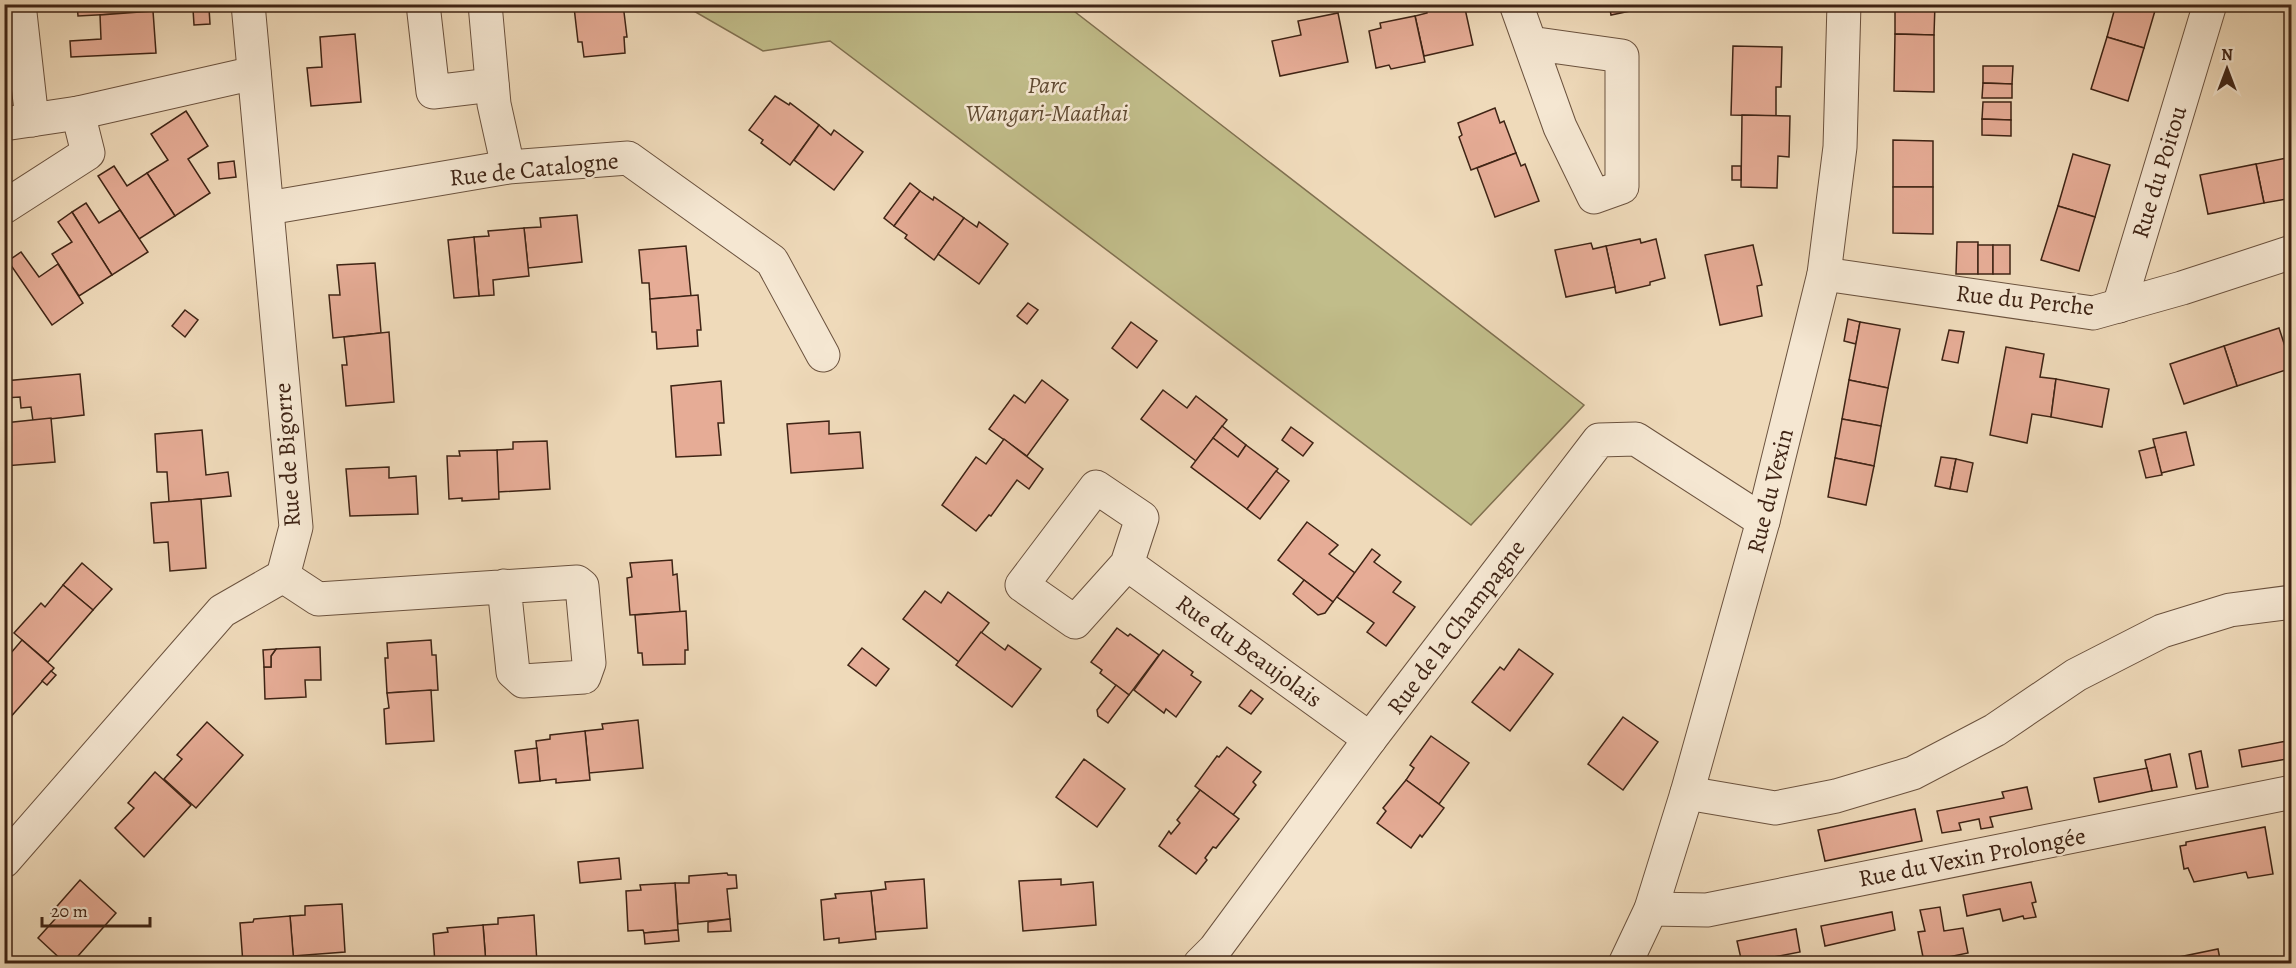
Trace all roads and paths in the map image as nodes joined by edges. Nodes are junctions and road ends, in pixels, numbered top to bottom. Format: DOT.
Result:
graph roads {
  1 [pos="19,4"];
  2 [pos="248,4"];
  3 [pos="423,4"];
  4 [pos="484,4"];
  5 [pos="1516,4"];
  6 [pos="1844,4"];
  7 [pos="2210,4"];
  8 [pos="1530,42"];
  9 [pos="254,73"];
  10 [pos="492,85"];
  11 [pos="78,113"];
  12 [pos="18,122"];
  13 [pos="508,167"];
  14 [pos="4,207"];
  15 [pos="268,208"];
  16 [pos="2292,252"];
  17 [pos="1824,274"];
  18 [pos="2119,306"];
  19 [pos="823,354"];
  20 [pos="1763,521"];
  21 [pos="1127,564"];
  22 [pos="283,576"];
  23 [pos="504,586"];
  24 [pos="2292,602"];
  25 [pos="1370,739"];
  26 [pos="2292,792"];
  27 [pos="1687,793"];
  28 [pos="4,861"];
  29 [pos="1651,909"];
  30 [pos="1200,963"];
  31 [pos="1625,963"];
  1 -- 12 [label="street"];
  2 -- 9 [label="street, Rue de Bigorre"];
  3 -- 10 [label="street"];
  4 -- 10 [label="street"];
  5 -- 8 [label="street"];
  6 -- 17 [label="street, Rue du Vexin"];
  7 -- 18 [label="street, Rue du Poitou"];
  8 -- 8 [label="street"];
  9 -- 11 [label="street"];
  9 -- 15 [label="street, Rue de Bigorre"];
  10 -- 13 [label="street"];
  11 -- 12 [label="street"];
  11 -- 14 [label="street"];
  13 -- 15 [label="street, Rue de Catalogne"];
  13 -- 19 [label="street, Rue de Catalogne"];
  15 -- 22 [label="street, Rue de Bigorre"];
  16 -- 18 [label="street, Rue du Perche"];
  17 -- 18 [label="street, Rue du Perche"];
  17 -- 20 [label="street, Rue du Vexin"];
  20 -- 25 [label="street, Rue de la Champagne"];
  20 -- 27 [label="street, Rue du Vexin"];
  21 -- 25 [label="street, Rue du Beaujolais"];
  22 -- 23 [label="street"];
  22 -- 28 [label="street"];
  24 -- 27 [label="street"];
  25 -- 30 [label="street, Rue de la Champagne"];
  26 -- 29 [label="street, Rue du Vexin Prolongée"];
  27 -- 29 [label="street, Rue du Vexin"];
  29 -- 31 [label="street, Rue du Vexin"];
}
